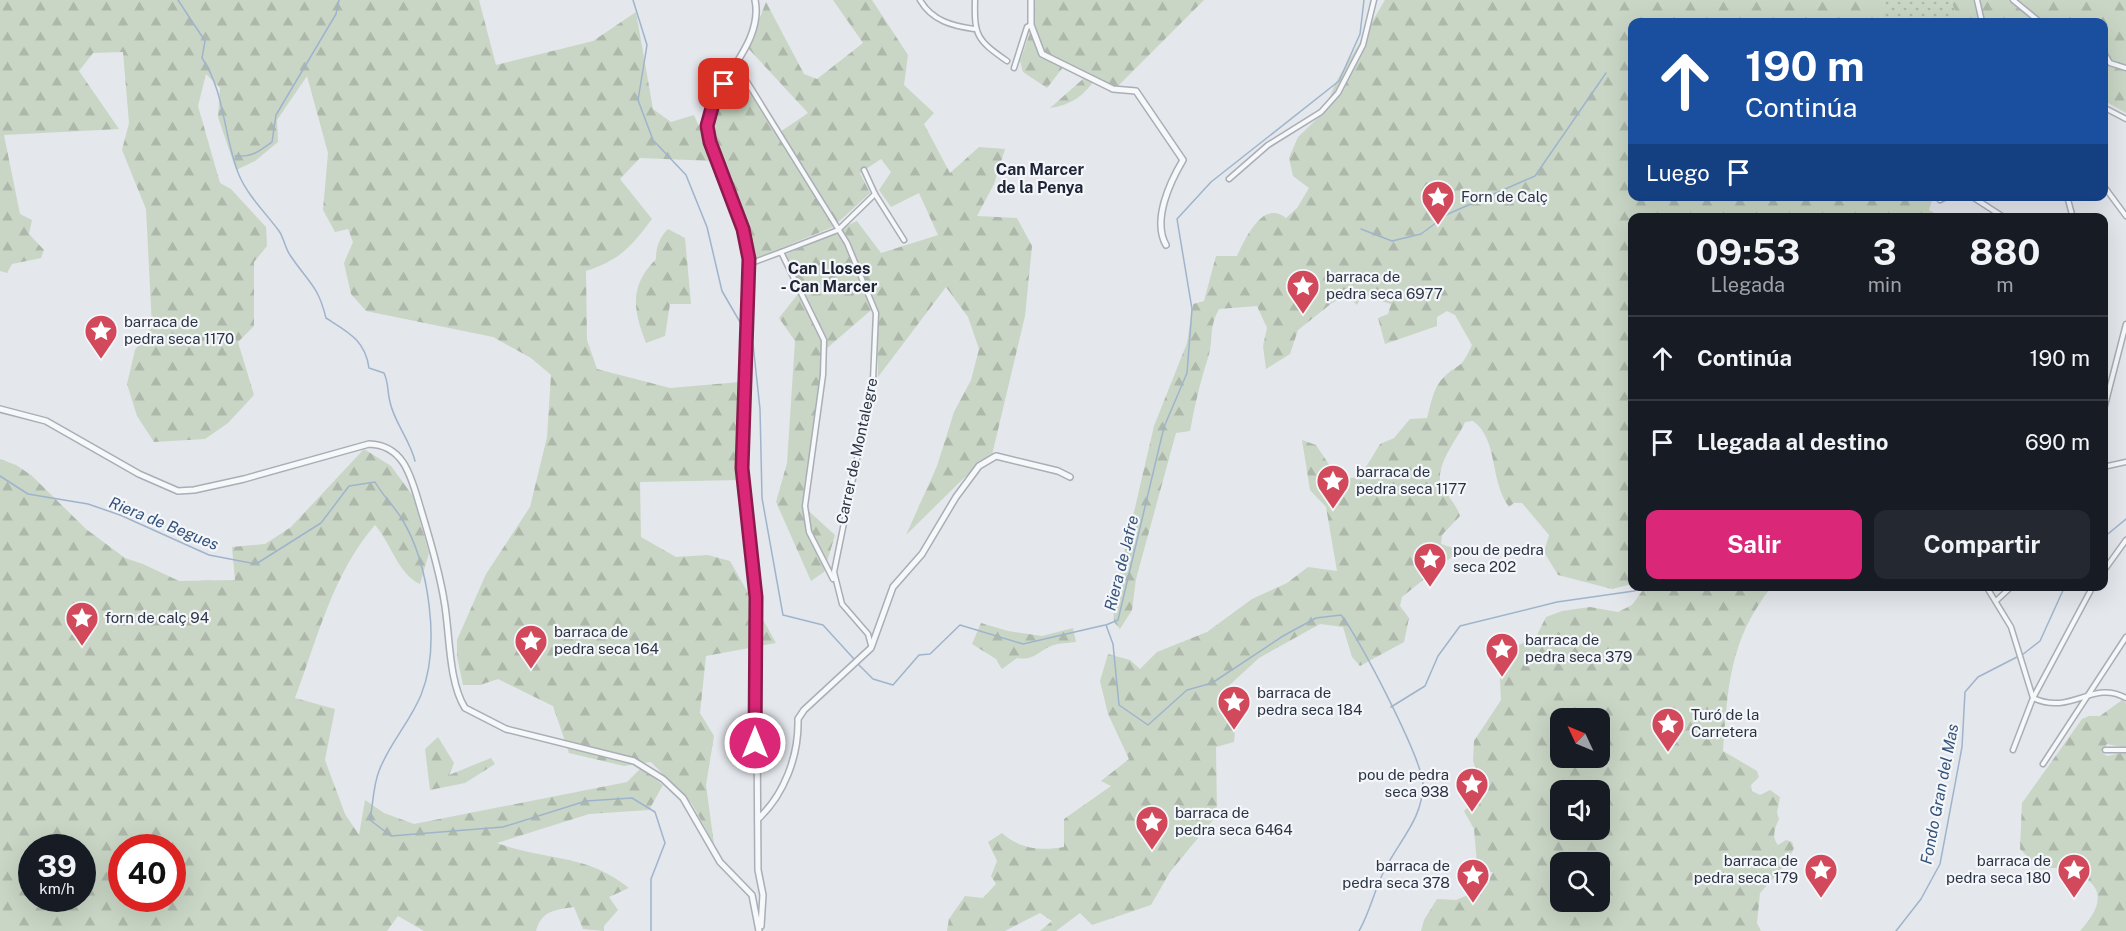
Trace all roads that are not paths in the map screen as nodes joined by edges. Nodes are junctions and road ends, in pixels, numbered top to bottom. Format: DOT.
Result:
graph roads {
  1 [pos="757,0"];
  2 [pos="920,0"];
  3 [pos="975,0"];
  4 [pos="1031,0"];
  5 [pos="1374,0"];
  6 [pos="1977,0"];
  7 [pos="2013,0"];
  8 [pos="1981,18"];
  9 [pos="2035,18"];
  10 [pos="1031,25"];
  11 [pos="974,29"];
  12 [pos="2108,60"];
  13 [pos="1007,61"];
  14 [pos="735,64"];
  15 [pos="1014,68"];
  16 [pos="2126,68"];
  17 [pos="2108,110"];
  18 [pos="2126,119"];
  19 [pos="864,170"];
  20 [pos="1228,179"];
  21 [pos="2108,192"];
  22 [pos="875,194"];
  23 [pos="1979,201"];
  24 [pos="1997,213"];
  25 [pos="2126,216"];
  26 [pos="838,230"];
  27 [pos="904,240"];
  28 [pos="1166,245"];
  29 [pos="781,252"];
  30 [pos="749,264"];
  31 [pos="2126,324"];
  32 [pos="2108,394"];
  33 [pos="0,409"];
  34 [pos="2126,462"];
  35 [pos="2108,466"];
  36 [pos="1070,477"];
  37 [pos="2126,540"];
  38 [pos="2108,565"];
  39 [pos="834,582"];
  40 [pos="1989,591"];
  41 [pos="2007,591"];
  42 [pos="2089,591"];
  43 [pos="1996,601"];
  44 [pos="2126,637"];
  45 [pos="2124,644"];
  46 [pos="871,648"];
  47 [pos="2088,696"];
  48 [pos="2033,698"];
  49 [pos="2126,698"];
  50 [pos="2013,750"];
  51 [pos="2105,750"];
  52 [pos="2126,750"];
  53 [pos="2043,764"];
  54 [pos="758,819"];
  55 [pos="760,931"];
  1 -- 14 [label="street"];
  2 -- 11 [label="street"];
  3 -- 11 [label="street"];
  4 -- 10 [label="street"];
  5 -- 20 [label="street"];
  6 -- 8 [label="street"];
  7 -- 9 [label="street"];
  10 -- 15 [label="street"];
  10 -- 28 [label="street"];
  11 -- 13 [label="street"];
  12 -- 16 [label="street"];
  14 -- 26 [label="street, Carrer de Montalegre"];
  14 -- 30 [label="street"];
  17 -- 18 [label="street"];
  19 -- 22 [label="street"];
  21 -- 25 [label="street"];
  22 -- 26 [label="street"];
  22 -- 27 [label="street"];
  23 -- 24 [label="street"];
  26 -- 29 [label="street"];
  26 -- 39 [label="street, Carrer de Montalegre"];
  29 -- 30 [label="street"];
  29 -- 39 [label="street"];
  30 -- 54 [label="street"];
  31 -- 32 [label="street"];
  33 -- 55 [label="street"];
  34 -- 35 [label="street"];
  36 -- 46 [label="street"];
  37 -- 38 [label="street"];
  39 -- 46 [label="street"];
  40 -- 43 [label="street"];
  41 -- 43 [label="street"];
  42 -- 48 [label="street"];
  43 -- 48 [label="street"];
  44 -- 45 [label="street"];
  45 -- 47 [label="street"];
  46 -- 54 [label="street"];
  47 -- 48 [label="street"];
  47 -- 49 [label="street"];
  47 -- 53 [label="street"];
  48 -- 50 [label="street"];
  51 -- 52 [label="street"];
  54 -- 55 [label="street"];
}
